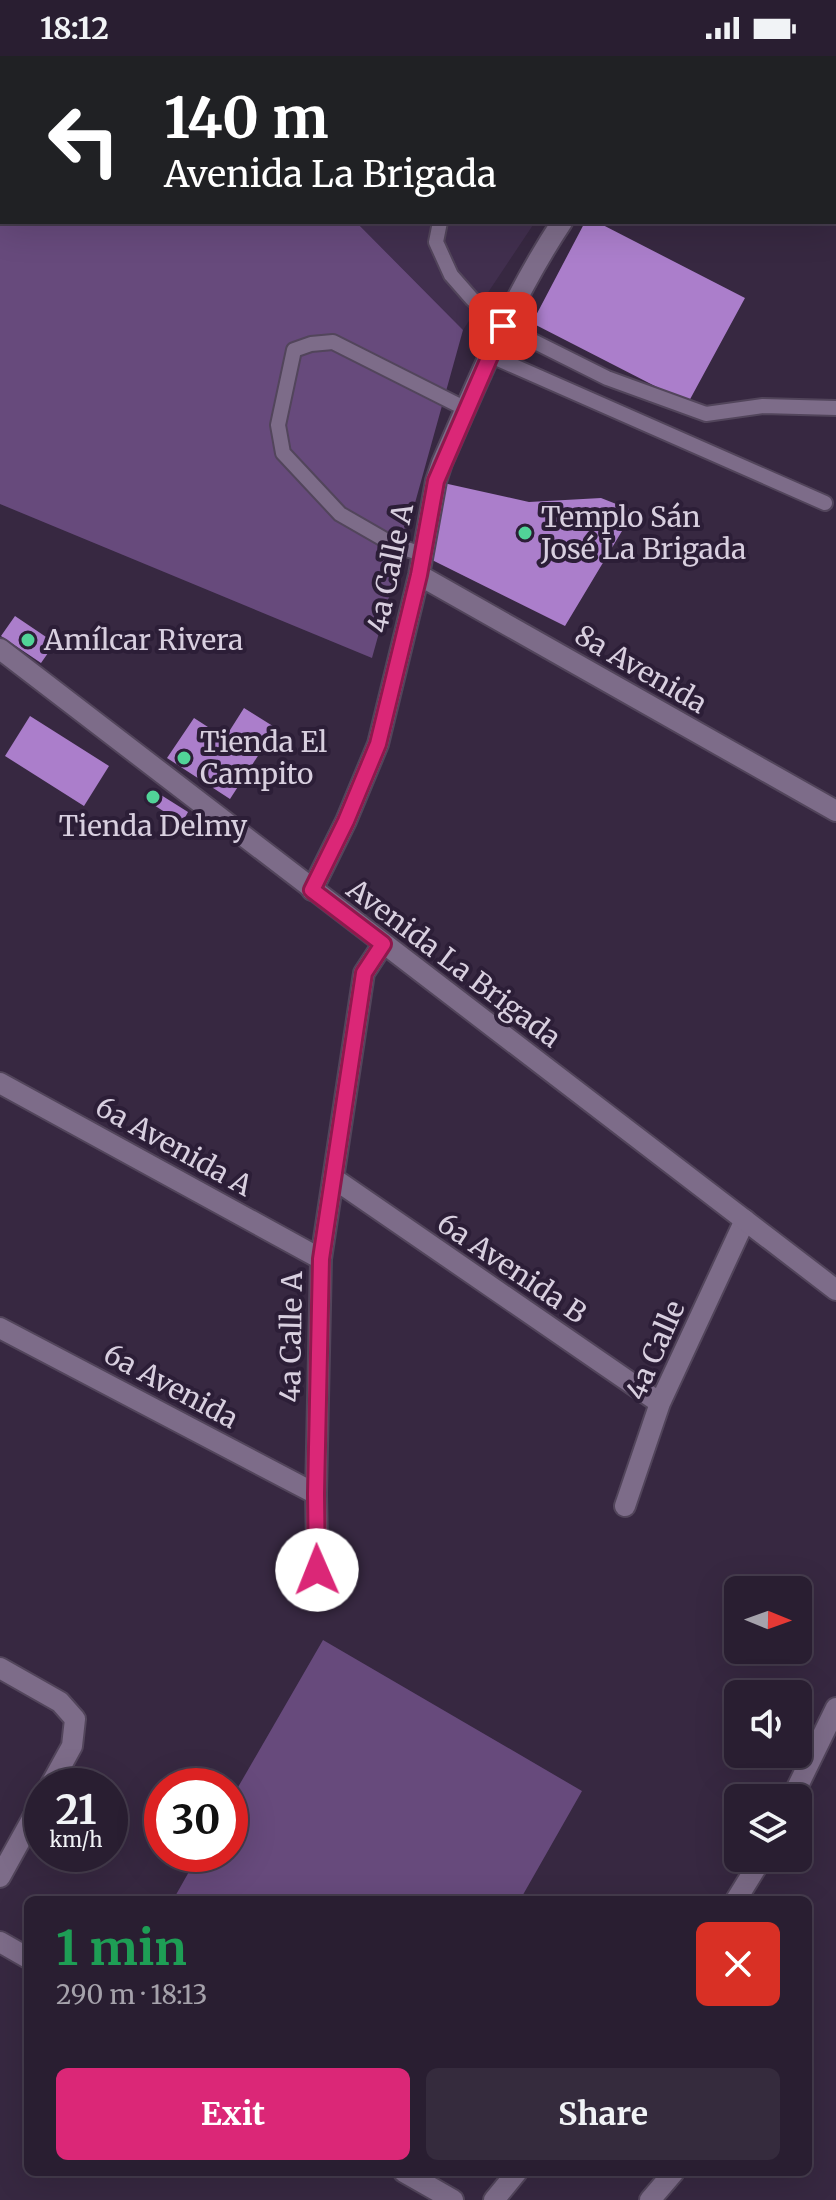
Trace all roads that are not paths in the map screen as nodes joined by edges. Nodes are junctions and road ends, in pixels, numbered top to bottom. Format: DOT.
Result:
graph roads {
  1 [pos="440,224"];
  2 [pos="561,224"];
  3 [pos="503,326"];
  4 [pos="489,355"];
  5 [pos="836,408"];
  6 [pos="466,409"];
  7 [pos="825,503"];
  8 [pos="420,565"];
  9 [pos="0,649"];
  10 [pos="836,811"];
  11 [pos="312,890"];
  12 [pos="383,944"];
  13 [pos="0,1083"];
  14 [pos="333,1178"];
  15 [pos="745,1220"];
  16 [pos="321,1259"];
  17 [pos="836,1290"];
  18 [pos="0,1328"];
  19 [pos="660,1403"];
  20 [pos="316,1494"];
  21 [pos="625,1506"];
  22 [pos="318,1595"];
  23 [pos="0,1668"];
  24 [pos="836,1708"];
  25 [pos="60,1768"];
  26 [pos="799,1784"];
  27 [pos="24,1834"];
  28 [pos="753,1872"];
  29 [pos="0,1877"];
  30 [pos="738,1896"];
  31 [pos="0,1942"];
  32 [pos="24,1956"];
  33 [pos="411,2176"];
  34 [pos="514,2176"];
  35 [pos="671,2176"];
  36 [pos="453,2200"];
  37 [pos="494,2200"];
  38 [pos="650,2200"];
  1 -- 3 [label="lane"];
  2 -- 3 [label="street, 4a Calle A"];
  3 -- 4 [label="street, 4a Calle A"];
  3 -- 5 [label="lane"];
  4 -- 6 [label="street, 4a Calle A"];
  4 -- 7 [label="lane"];
  6 -- 8 [label="street, 4a Calle A"];
  6 -- 8 [label="lane"];
  8 -- 10 [label="street, 8a Avenida"];
  8 -- 11 [label="street, 4a Calle A"];
  9 -- 11 [label="street, Avenida La Brigada"];
  11 -- 12 [label="street, Avenida La Brigada"];
  12 -- 14 [label="street, 4a Calle A"];
  12 -- 15 [label="street, Avenida La Brigada"];
  13 -- 16 [label="street, 6a Avenida A"];
  14 -- 16 [label="street, 4a Calle A"];
  14 -- 19 [label="street, 6a Avenida B"];
  15 -- 17 [label="street, Avenida La Brigada"];
  15 -- 19 [label="street, 4a Calle"];
  16 -- 20 [label="street, 4a Calle A"];
  18 -- 20 [label="street, 6a Avenida"];
  19 -- 21 [label="street, 4a Calle"];
  20 -- 22 [label="street, 4a Calle A"];
  23 -- 25 [label="street"];
  24 -- 26 [label="street"];
  27 -- 29 [label="street"];
  28 -- 30 [label="street"];
  31 -- 32 [label="street"];
  33 -- 36 [label="street"];
  34 -- 37 [label="street"];
  35 -- 38 [label="street"];
}
